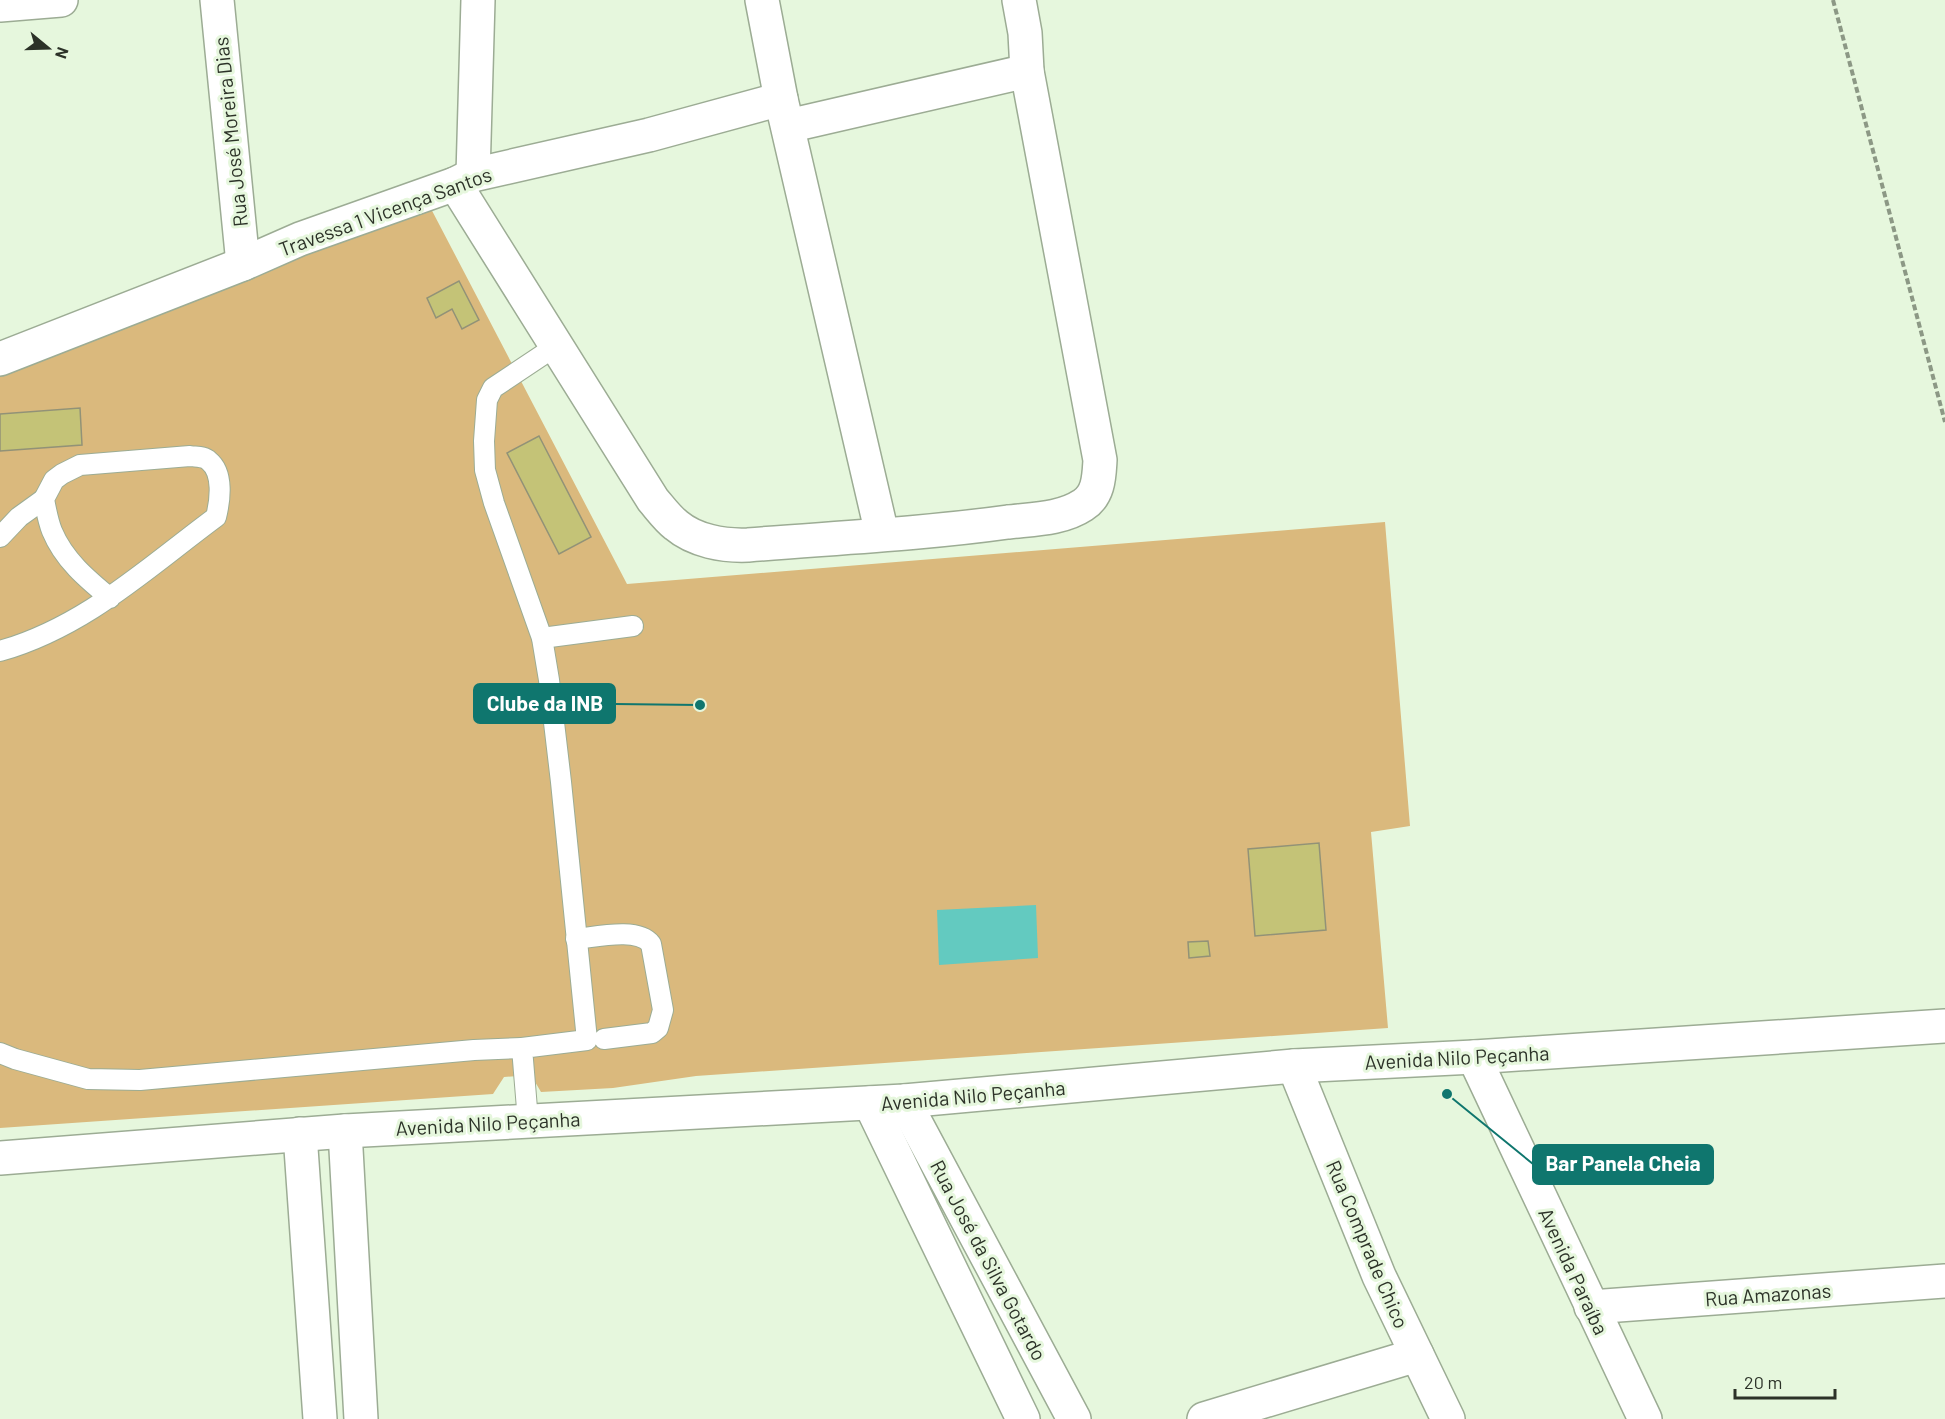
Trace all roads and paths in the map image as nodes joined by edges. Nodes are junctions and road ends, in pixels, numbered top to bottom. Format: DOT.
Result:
graph roads {
  1 [pos="60,0"];
  2 [pos="217,0"];
  3 [pos="478,0"];
  4 [pos="762,0"];
  5 [pos="1019,0"];
  6 [pos="1833,0"];
  7 [pos="0,5"];
  8 [pos="1027,72"];
  9 [pos="785,112"];
  10 [pos="464,180"];
  11 [pos="243,264"];
  12 [pos="556,346"];
  13 [pos="0,360"];
  14 [pos="1945,422"];
  15 [pos="44,499"];
  16 [pos="882,534"];
  17 [pos="0,537"];
  18 [pos="110,598"];
  19 [pos="633,626"];
  20 [pos="542,638"];
  21 [pos="0,651"];
  22 [pos="576,939"];
  23 [pos="1945,1026"];
  24 [pos="604,1039"];
  25 [pos="522,1048"];
  26 [pos="0,1053"];
  27 [pos="1474,1057"];
  28 [pos="1294,1066"];
  29 [pos="904,1101"];
  30 [pos="870,1103"];
  31 [pos="528,1121"];
  32 [pos="345,1131"];
  33 [pos="300,1134"];
  34 [pos="0,1158"];
  35 [pos="1945,1281"];
  36 [pos="1591,1307"];
  37 [pos="1417,1355"];
  38 [pos="320,1419"];
  39 [pos="361,1419"];
  40 [pos="1023,1419"];
  41 [pos="1074,1419"];
  42 [pos="1204,1419"];
  43 [pos="1448,1419"];
  44 [pos="1645,1419"];
  1 -- 7 [label="street"];
  2 -- 11 [label="street, Rua José Moreira Dias"];
  3 -- 10 [label="street"];
  4 -- 9 [label="street"];
  5 -- 8 [label="street"];
  6 -- 14 [label="path"];
  8 -- 9 [label="street, Travessa 1 Vicença Santos"];
  8 -- 16 [label="street"];
  9 -- 10 [label="street, Travessa 1 Vicença Santos"];
  9 -- 16 [label="street"];
  10 -- 11 [label="street, Travessa 1 Vicença Santos"];
  10 -- 12 [label="street"];
  11 -- 13 [label="street, Travessa 1 Vicença Santos"];
  12 -- 16 [label="street"];
  12 -- 20 [label="lane"];
  15 -- 17 [label="lane"];
  15 -- 18 [label="lane"];
  15 -- 18 [label="lane"];
  18 -- 21 [label="lane"];
  19 -- 20 [label="lane"];
  20 -- 22 [label="lane"];
  22 -- 24 [label="lane"];
  22 -- 25 [label="lane"];
  23 -- 27 [label="street, Avenida Nilo Peçanha"];
  25 -- 26 [label="lane"];
  25 -- 31 [label="lane"];
  27 -- 28 [label="street, Avenida Nilo Peçanha"];
  27 -- 36 [label="street, Avenida Paraíba"];
  28 -- 29 [label="street, Avenida Nilo Peçanha"];
  28 -- 37 [label="street, Rua Comprade Chico"];
  29 -- 30 [label="street, Avenida Nilo Peçanha"];
  29 -- 41 [label="street, Rua José da Silva Gotardo"];
  30 -- 31 [label="street, Avenida Nilo Peçanha"];
  30 -- 40 [label="street, Rua José da Silva Gotardo"];
  31 -- 32 [label="street, Avenida Nilo Peçanha"];
  32 -- 33 [label="street, Avenida Nilo Peçanha"];
  32 -- 39 [label="street"];
  33 -- 34 [label="street, Avenida Nilo Peçanha"];
  33 -- 38 [label="street"];
  35 -- 36 [label="street, Rua Amazonas"];
  36 -- 44 [label="street, Avenida Paraíba"];
  37 -- 42 [label="street"];
  37 -- 43 [label="street, Rua Comprade Chico"];
}
